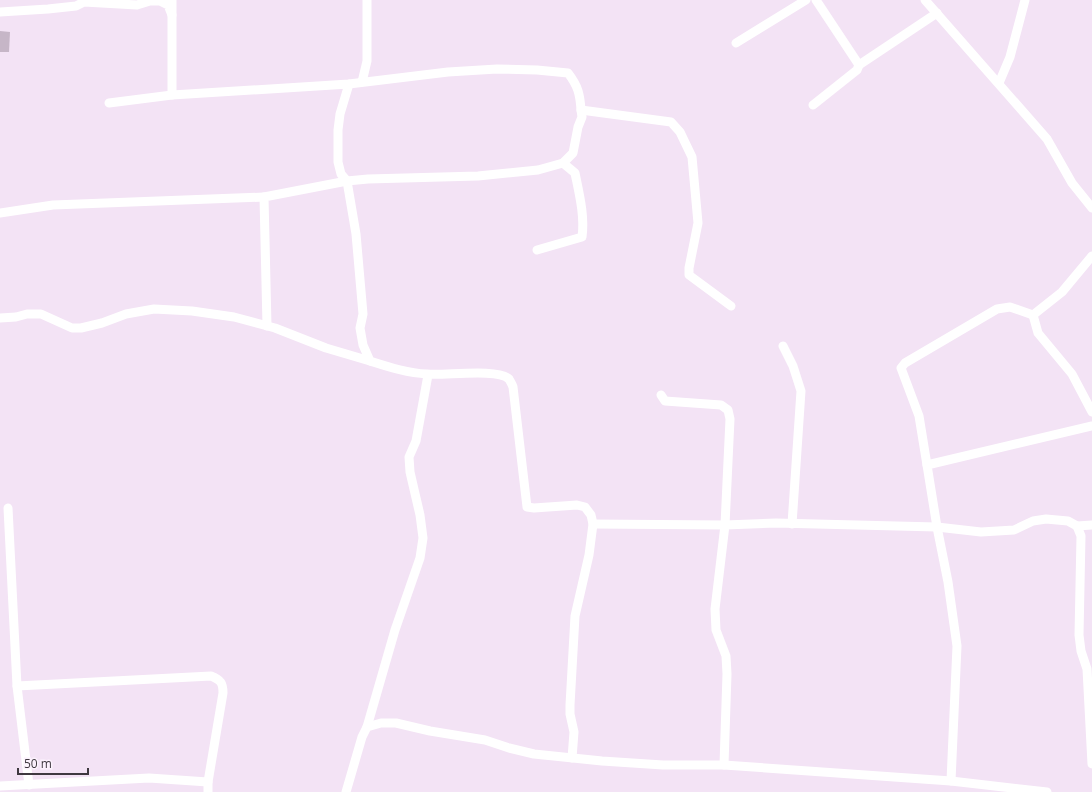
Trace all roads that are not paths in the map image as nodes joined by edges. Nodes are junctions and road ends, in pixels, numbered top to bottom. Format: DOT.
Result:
graph roads {
  1 [pos="172,0"];
  2 [pos="366,0"];
  3 [pos="806,0"];
  4 [pos="816,0"];
  5 [pos="925,0"];
  6 [pos="1025,0"];
  7 [pos="0,12"];
  8 [pos="937,13"];
  9 [pos="172,15"];
  10 [pos="736,43"];
  11 [pos="859,65"];
  12 [pos="362,82"];
  13 [pos="999,83"];
  14 [pos="349,84"];
  15 [pos="172,95"];
  16 [pos="109,103"];
  17 [pos="813,105"];
  18 [pos="581,110"];
  19 [pos="573,153"];
  20 [pos="563,163"];
  21 [pos="575,173"];
  22 [pos="347,181"];
  23 [pos="264,197"];
  24 [pos="1092,208"];
  25 [pos="0,213"];
  26 [pos="537,250"];
  27 [pos="1092,256"];
  28 [pos="731,306"];
  29 [pos="1033,316"];
  30 [pos="0,318"];
  31 [pos="267,326"];
  32 [pos="783,346"];
  33 [pos="370,361"];
  34 [pos="428,375"];
  35 [pos="661,395"];
  36 [pos="1092,412"];
  37 [pos="1092,426"];
  38 [pos="927,464"];
  39 [pos="8,508"];
  40 [pos="593,524"];
  41 [pos="792,524"];
  42 [pos="725,525"];
  43 [pos="1092,525"];
  44 [pos="1077,526"];
  45 [pos="937,527"];
  46 [pos="1090,669"];
  47 [pos="17,686"];
  48 [pos="368,727"];
  49 [pos="572,758"];
  50 [pos="1092,764"];
  51 [pos="724,765"];
  52 [pos="952,781"];
  53 [pos="29,785"];
  54 [pos="0,786"];
  55 [pos="208,787"];
  56 [pos="44,788"];
  57 [pos="346,792"];
  58 [pos="1047,792"];
  1 -- 9 [label="street"];
  2 -- 12 [label="street"];
  3 -- 10 [label="street"];
  4 -- 11 [label="street"];
  5 -- 8 [label="street"];
  6 -- 13 [label="street"];
  7 -- 9 [label="street"];
  8 -- 11 [label="street"];
  8 -- 13 [label="street"];
  9 -- 15 [label="street"];
  11 -- 17 [label="street"];
  12 -- 14 [label="street"];
  12 -- 18 [label="street"];
  13 -- 24 [label="street"];
  14 -- 15 [label="street"];
  14 -- 22 [label="street"];
  15 -- 16 [label="street"];
  18 -- 19 [label="street"];
  18 -- 28 [label="street"];
  19 -- 20 [label="street"];
  19 -- 21 [label="street"];
  20 -- 21 [label="street"];
  20 -- 22 [label="street"];
  21 -- 26 [label="street"];
  22 -- 23 [label="street"];
  22 -- 33 [label="street"];
  23 -- 25 [label="street"];
  23 -- 31 [label="street"];
  27 -- 29 [label="street"];
  29 -- 36 [label="street"];
  29 -- 38 [label="street"];
  30 -- 31 [label="street"];
  31 -- 33 [label="street"];
  32 -- 41 [label="street"];
  33 -- 34 [label="street"];
  34 -- 40 [label="street"];
  34 -- 48 [label="street"];
  35 -- 42 [label="street"];
  37 -- 38 [label="street"];
  38 -- 45 [label="street"];
  39 -- 47 [label="street"];
  40 -- 42 [label="street"];
  40 -- 49 [label="street"];
  41 -- 42 [label="street"];
  41 -- 45 [label="street"];
  42 -- 51 [label="street"];
  43 -- 44 [label="street"];
  44 -- 45 [label="street"];
  44 -- 46 [label="street"];
  45 -- 52 [label="street"];
  46 -- 50 [label="street"];
  47 -- 53 [label="street"];
  47 -- 55 [label="street"];
  48 -- 49 [label="street"];
  48 -- 57 [label="street"];
  49 -- 51 [label="street"];
  51 -- 52 [label="street"];
  52 -- 58 [label="street"];
  53 -- 54 [label="street"];
  53 -- 56 [label="street"];
  55 -- 56 [label="street"];
}
